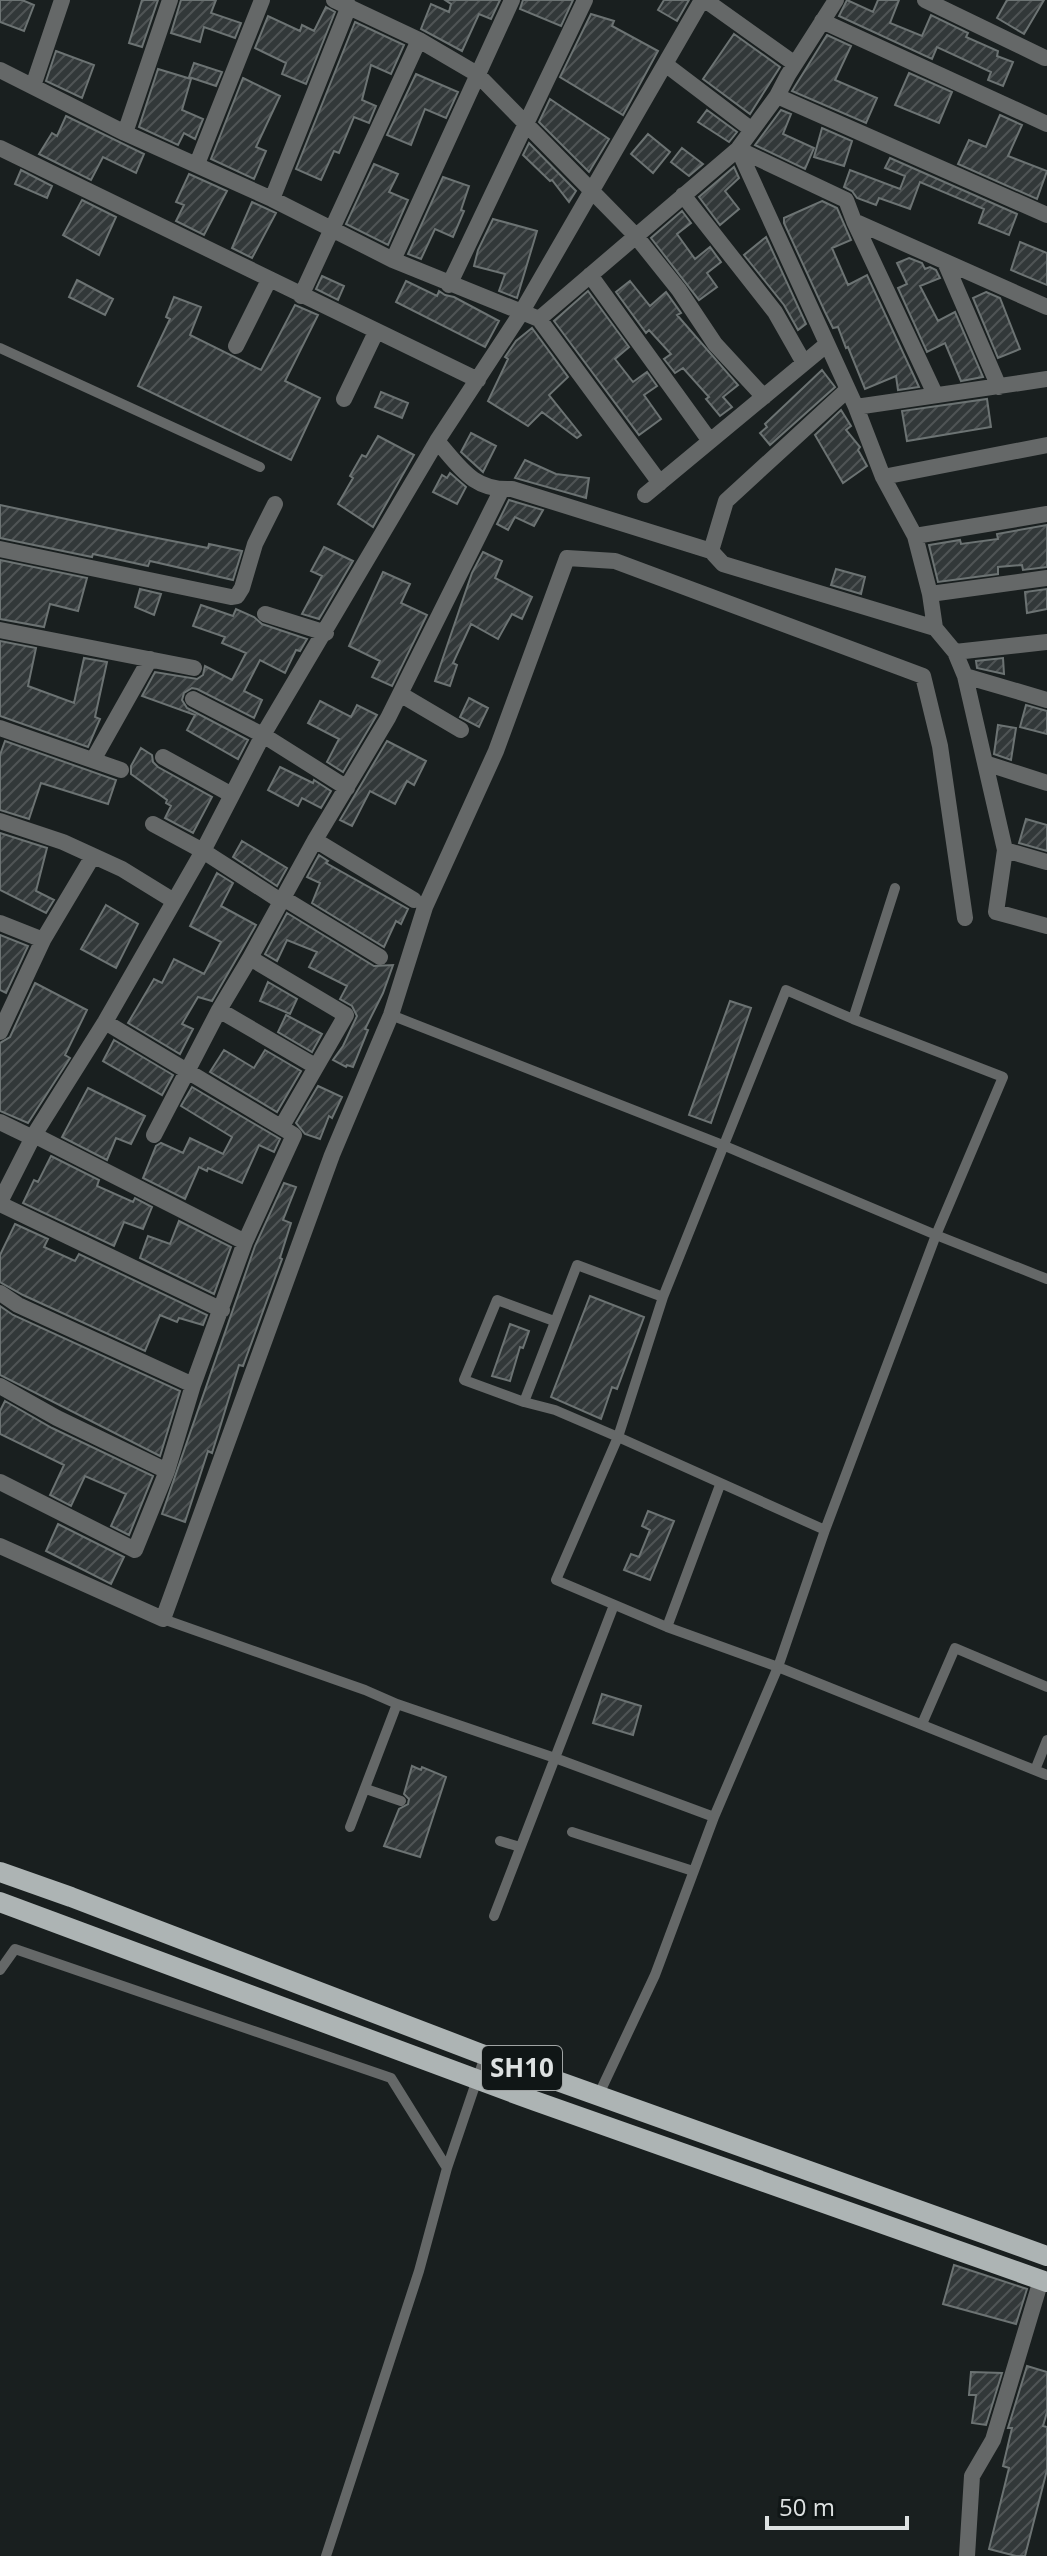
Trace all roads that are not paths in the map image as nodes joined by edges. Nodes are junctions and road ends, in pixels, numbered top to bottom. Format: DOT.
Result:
graph roads {
  1 [pos="62,0"];
  2 [pos="170,0"];
  3 [pos="262,0"];
  4 [pos="512,0"];
  5 [pos="585,0"];
  6 [pos="703,0"];
  7 [pos="836,0"];
  8 [pos="931,1"];
  9 [pos="342,3"];
  10 [pos="822,21"];
  11 [pos="419,40"];
  12 [pos="1045,58"];
  13 [pos="665,64"];
  14 [pos="795,64"];
  15 [pos="0,70"];
  16 [pos="477,74"];
  17 [pos="33,86"];
  18 [pos="777,96"];
  19 [pos="526,122"];
  20 [pos="1047,124"];
  21 [pos="752,130"];
  22 [pos="125,133"];
  23 [pos="0,148"];
  24 [pos="738,149"];
  25 [pos="197,164"];
  26 [pos="590,192"];
  27 [pos="683,195"];
  28 [pos="272,199"];
  29 [pos="1047,215"];
  30 [pos="854,221"];
  31 [pos="332,231"];
  32 [pos="635,235"];
  33 [pos="393,260"];
  34 [pos="945,262"];
  35 [pos="590,275"];
  36 [pos="269,280"];
  37 [pos="449,285"];
  38 [pos="301,296"];
  39 [pos="1043,306"];
  40 [pos="521,313"];
  41 [pos="539,319"];
  42 [pos="1047,324"];
  43 [pos="376,332"];
  44 [pos="826,345"];
  45 [pos="236,346"];
  46 [pos="0,348"];
  47 [pos="804,363"];
  48 [pos="1047,379"];
  49 [pos="478,380"];
  50 [pos="999,387"];
  51 [pos="846,391"];
  52 [pos="935,394"];
  53 [pos="764,397"];
  54 [pos="344,399"];
  55 [pos="856,407"];
  56 [pos="437,441"];
  57 [pos="710,441"];
  58 [pos="1047,445"];
  59 [pos="260,467"];
  60 [pos="883,477"];
  61 [pos="660,483"];
  62 [pos="502,489"];
  63 [pos="645,495"];
  64 [pos="275,504"];
  65 [pos="1047,514"];
  66 [pos="915,536"];
  67 [pos="0,549"];
  68 [pos="711,551"];
  69 [pos="1047,578"];
  70 [pos="930,594"];
  71 [pos="265,614"];
  72 [pos="935,628"];
  73 [pos="0,630"];
  74 [pos="326,633"];
  75 [pos="1047,642"];
  76 [pos="955,652"];
  77 [pos="150,659"];
  78 [pos="194,668"];
  79 [pos="965,676"];
  80 [pos="400,694"];
  81 [pos="193,699"];
  82 [pos="1047,700"];
  83 [pos="0,728"];
  84 [pos="461,730"];
  85 [pos="263,735"];
  86 [pos="163,757"];
  87 [pos="93,760"];
  88 [pos="985,763"];
  89 [pos="121,770"];
  90 [pos="1047,783"];
  91 [pos="347,788"];
  92 [pos="232,795"];
  93 [pos="0,821"];
  94 [pos="153,824"];
  95 [pos="315,840"];
  96 [pos="1005,850"];
  97 [pos="203,851"];
  98 [pos="93,856"];
  99 [pos="1047,862"];
  100 [pos="895,888"];
  101 [pos="283,898"];
  102 [pos="414,900"];
  103 [pos="174,901"];
  104 [pos="965,918"];
  105 [pos="0,923"];
  106 [pos="1047,926"];
  107 [pos="43,940"];
  108 [pos="380,957"];
  109 [pos="250,958"];
  110 [pos="219,1010"];
  111 [pos="391,1015"];
  112 [pos="853,1019"];
  113 [pos="105,1022"];
  114 [pos="0,1032"];
  115 [pos="315,1066"];
  116 [pos="186,1072"];
  117 [pos="0,1122"];
  118 [pos="282,1126"];
  119 [pos="154,1135"];
  120 [pos="33,1136"];
  121 [pos="725,1146"];
  122 [pos="1,1200"];
  123 [pos="936,1235"];
  124 [pos="245,1242"];
  125 [pos="1047,1279"];
  126 [pos="0,1293"];
  127 [pos="663,1297"];
  128 [pos="222,1310"];
  129 [pos="554,1321"];
  130 [pos="193,1385"];
  131 [pos="0,1386"];
  132 [pos="524,1402"];
  133 [pos="618,1437"];
  134 [pos="167,1471"];
  135 [pos="0,1482"];
  136 [pos="720,1485"];
  137 [pos="825,1530"];
  138 [pos="0,1546"];
  139 [pos="614,1605"];
  140 [pos="163,1619"];
  141 [pos="667,1627"];
  142 [pos="778,1667"];
  143 [pos="1047,1687"];
  144 [pos="397,1704"];
  145 [pos="922,1724"];
  146 [pos="1047,1740"];
  147 [pos="555,1758"];
  148 [pos="1035,1770"];
  149 [pos="1047,1775"];
  150 [pos="366,1789"];
  151 [pos="401,1801"];
  152 [pos="714,1817"];
  153 [pos="350,1827"];
  154 [pos="572,1832"];
  155 [pos="500,1841"];
  156 [pos="520,1847"];
  157 [pos="693,1871"];
  158 [pos="0,1872"];
  159 [pos="0,1902"];
  160 [pos="494,1916"];
  161 [pos="0,1970"];
  162 [pos="485,2056"];
  163 [pos="477,2079"];
  164 [pos="599,2094"];
  165 [pos="447,2168"];
  166 [pos="1047,2256"];
  167 [pos="1044,2281"];
  168 [pos="326,2556"];
  169 [pos="967,2556"];
  1 -- 17 [label="street"];
  2 -- 22 [label="street"];
  3 -- 25 [label="street"];
  4 -- 16 [label="street"];
  5 -- 19 [label="street"];
  6 -- 13 [label="street"];
  6 -- 14 [label="street"];
  7 -- 10 [label="street"];
  8 -- 12 [label="street"];
  9 -- 11 [label="street"];
  9 -- 28 [label="street"];
  10 -- 14 [label="street"];
  10 -- 20 [label="street"];
  11 -- 16 [label="street"];
  11 -- 31 [label="street"];
  13 -- 21 [label="street"];
  13 -- 26 [label="street"];
  14 -- 18 [label="street"];
  15 -- 17 [label="street"];
  16 -- 19 [label="street"];
  16 -- 33 [label="street"];
  17 -- 22 [label="street"];
  18 -- 21 [label="street"];
  18 -- 29 [label="street"];
  19 -- 26 [label="street"];
  19 -- 37 [label="street"];
  21 -- 24 [label="street"];
  22 -- 25 [label="street"];
  23 -- 36 [label="street"];
  24 -- 27 [label="street"];
  24 -- 30 [label="street"];
  24 -- 44 [label="street"];
  25 -- 28 [label="street"];
  26 -- 32 [label="street"];
  26 -- 40 [label="street"];
  27 -- 32 [label="street"];
  27 -- 47 [label="street"];
  28 -- 31 [label="street"];
  30 -- 34 [label="street"];
  30 -- 52 [label="street"];
  31 -- 33 [label="street"];
  31 -- 38 [label="street"];
  32 -- 35 [label="street"];
  32 -- 53 [label="street"];
  33 -- 37 [label="street"];
  34 -- 39 [label="street"];
  34 -- 50 [label="street"];
  35 -- 41 [label="street"];
  35 -- 57 [label="street"];
  36 -- 38 [label="street"];
  36 -- 45 [label="street"];
  37 -- 40 [label="street"];
  38 -- 43 [label="street"];
  39 -- 42 [label="street"];
  40 -- 41 [label="street"];
  40 -- 49 [label="street"];
  41 -- 61 [label="street"];
  43 -- 49 [label="street"];
  43 -- 54 [label="street"];
  44 -- 47 [label="street"];
  44 -- 51 [label="street"];
  46 -- 59 [label="lane"];
  47 -- 53 [label="street"];
  48 -- 50 [label="street"];
  49 -- 56 [label="street"];
  50 -- 52 [label="street"];
  51 -- 55 [label="street"];
  51 -- 68 [label="street"];
  52 -- 55 [label="street"];
  53 -- 57 [label="street"];
  55 -- 60 [label="street"];
  56 -- 62 [label="street"];
  56 -- 74 [label="street"];
  57 -- 61 [label="street"];
  58 -- 60 [label="street"];
  60 -- 66 [label="street"];
  61 -- 63 [label="street"];
  62 -- 68 [label="street"];
  62 -- 80 [label="street"];
  64 -- 67 [label="street"];
  65 -- 66 [label="street"];
  66 -- 70 [label="street"];
  68 -- 72 [label="street"];
  69 -- 70 [label="street"];
  70 -- 72 [label="street"];
  71 -- 74 [label="street"];
  72 -- 76 [label="street"];
  73 -- 77 [label="street"];
  74 -- 85 [label="street"];
  75 -- 76 [label="street"];
  76 -- 79 [label="street"];
  77 -- 78 [label="street"];
  77 -- 87 [label="street"];
  79 -- 82 [label="street"];
  79 -- 88 [label="street"];
  80 -- 84 [label="street"];
  80 -- 91 [label="street"];
  81 -- 85 [label="street"];
  83 -- 87 [label="street"];
  85 -- 91 [label="street"];
  85 -- 92 [label="street"];
  86 -- 92 [label="street"];
  87 -- 89 [label="street"];
  88 -- 90 [label="street"];
  88 -- 96 [label="street"];
  91 -- 95 [label="street"];
  92 -- 97 [label="street"];
  93 -- 98 [label="street"];
  94 -- 97 [label="street"];
  95 -- 101 [label="street"];
  95 -- 102 [label="street"];
  96 -- 99 [label="street"];
  96 -- 106 [label="street"];
  97 -- 101 [label="street"];
  97 -- 103 [label="street"];
  98 -- 103 [label="street"];
  98 -- 107 [label="street"];
  100 -- 112 [label="lane"];
  101 -- 108 [label="street"];
  101 -- 109 [label="street"];
  103 -- 113 [label="street"];
  104 -- 111 [label="street"];
  105 -- 107 [label="street"];
  107 -- 114 [label="street"];
  109 -- 110 [label="street"];
  109 -- 115 [label="street"];
  110 -- 115 [label="street"];
  110 -- 116 [label="street"];
  111 -- 121 [label="lane"];
  111 -- 140 [label="street"];
  112 -- 121 [label="lane"];
  112 -- 123 [label="lane"];
  113 -- 116 [label="street"];
  113 -- 120 [label="street"];
  115 -- 118 [label="street"];
  116 -- 118 [label="street"];
  116 -- 119 [label="street"];
  117 -- 120 [label="street"];
  118 -- 124 [label="street"];
  120 -- 122 [label="street"];
  120 -- 124 [label="street"];
  121 -- 123 [label="lane"];
  121 -- 127 [label="lane"];
  122 -- 128 [label="street"];
  123 -- 125 [label="lane"];
  123 -- 137 [label="lane"];
  124 -- 128 [label="street"];
  126 -- 130 [label="street"];
  127 -- 129 [label="lane"];
  127 -- 133 [label="lane"];
  128 -- 130 [label="street"];
  129 -- 132 [label="lane"];
  129 -- 132 [label="lane"];
  130 -- 134 [label="street"];
  131 -- 134 [label="street"];
  132 -- 133 [label="lane"];
  133 -- 136 [label="lane"];
  133 -- 139 [label="lane"];
  134 -- 135 [label="street"];
  136 -- 137 [label="lane"];
  136 -- 141 [label="lane"];
  137 -- 142 [label="lane"];
  138 -- 140 [label="street"];
  139 -- 141 [label="lane"];
  139 -- 147 [label="lane"];
  140 -- 144 [label="lane"];
  141 -- 142 [label="lane"];
  142 -- 145 [label="lane"];
  142 -- 152 [label="lane"];
  143 -- 145 [label="lane"];
  144 -- 147 [label="lane"];
  144 -- 150 [label="lane"];
  145 -- 148 [label="lane"];
  146 -- 148 [label="lane"];
  147 -- 152 [label="lane"];
  147 -- 156 [label="lane"];
  148 -- 149 [label="lane"];
  150 -- 151 [label="lane"];
  150 -- 153 [label="lane"];
  152 -- 157 [label="lane"];
  154 -- 157 [label="lane"];
  155 -- 156 [label="lane"];
  156 -- 160 [label="lane"];
  157 -- 164 [label="lane"];
  158 -- 162 [label="main road, SH10"];
  159 -- 163 [label="main road, SH10"];
  161 -- 165 [label="lane"];
  162 -- 163 [label="lane"];
  162 -- 164 [label="main road, SH10"];
  163 -- 165 [label="lane"];
  163 -- 167 [label="main road, SH10"];
  164 -- 166 [label="main road, SH10"];
  165 -- 168 [label="lane"];
  167 -- 169 [label="street"];
}
